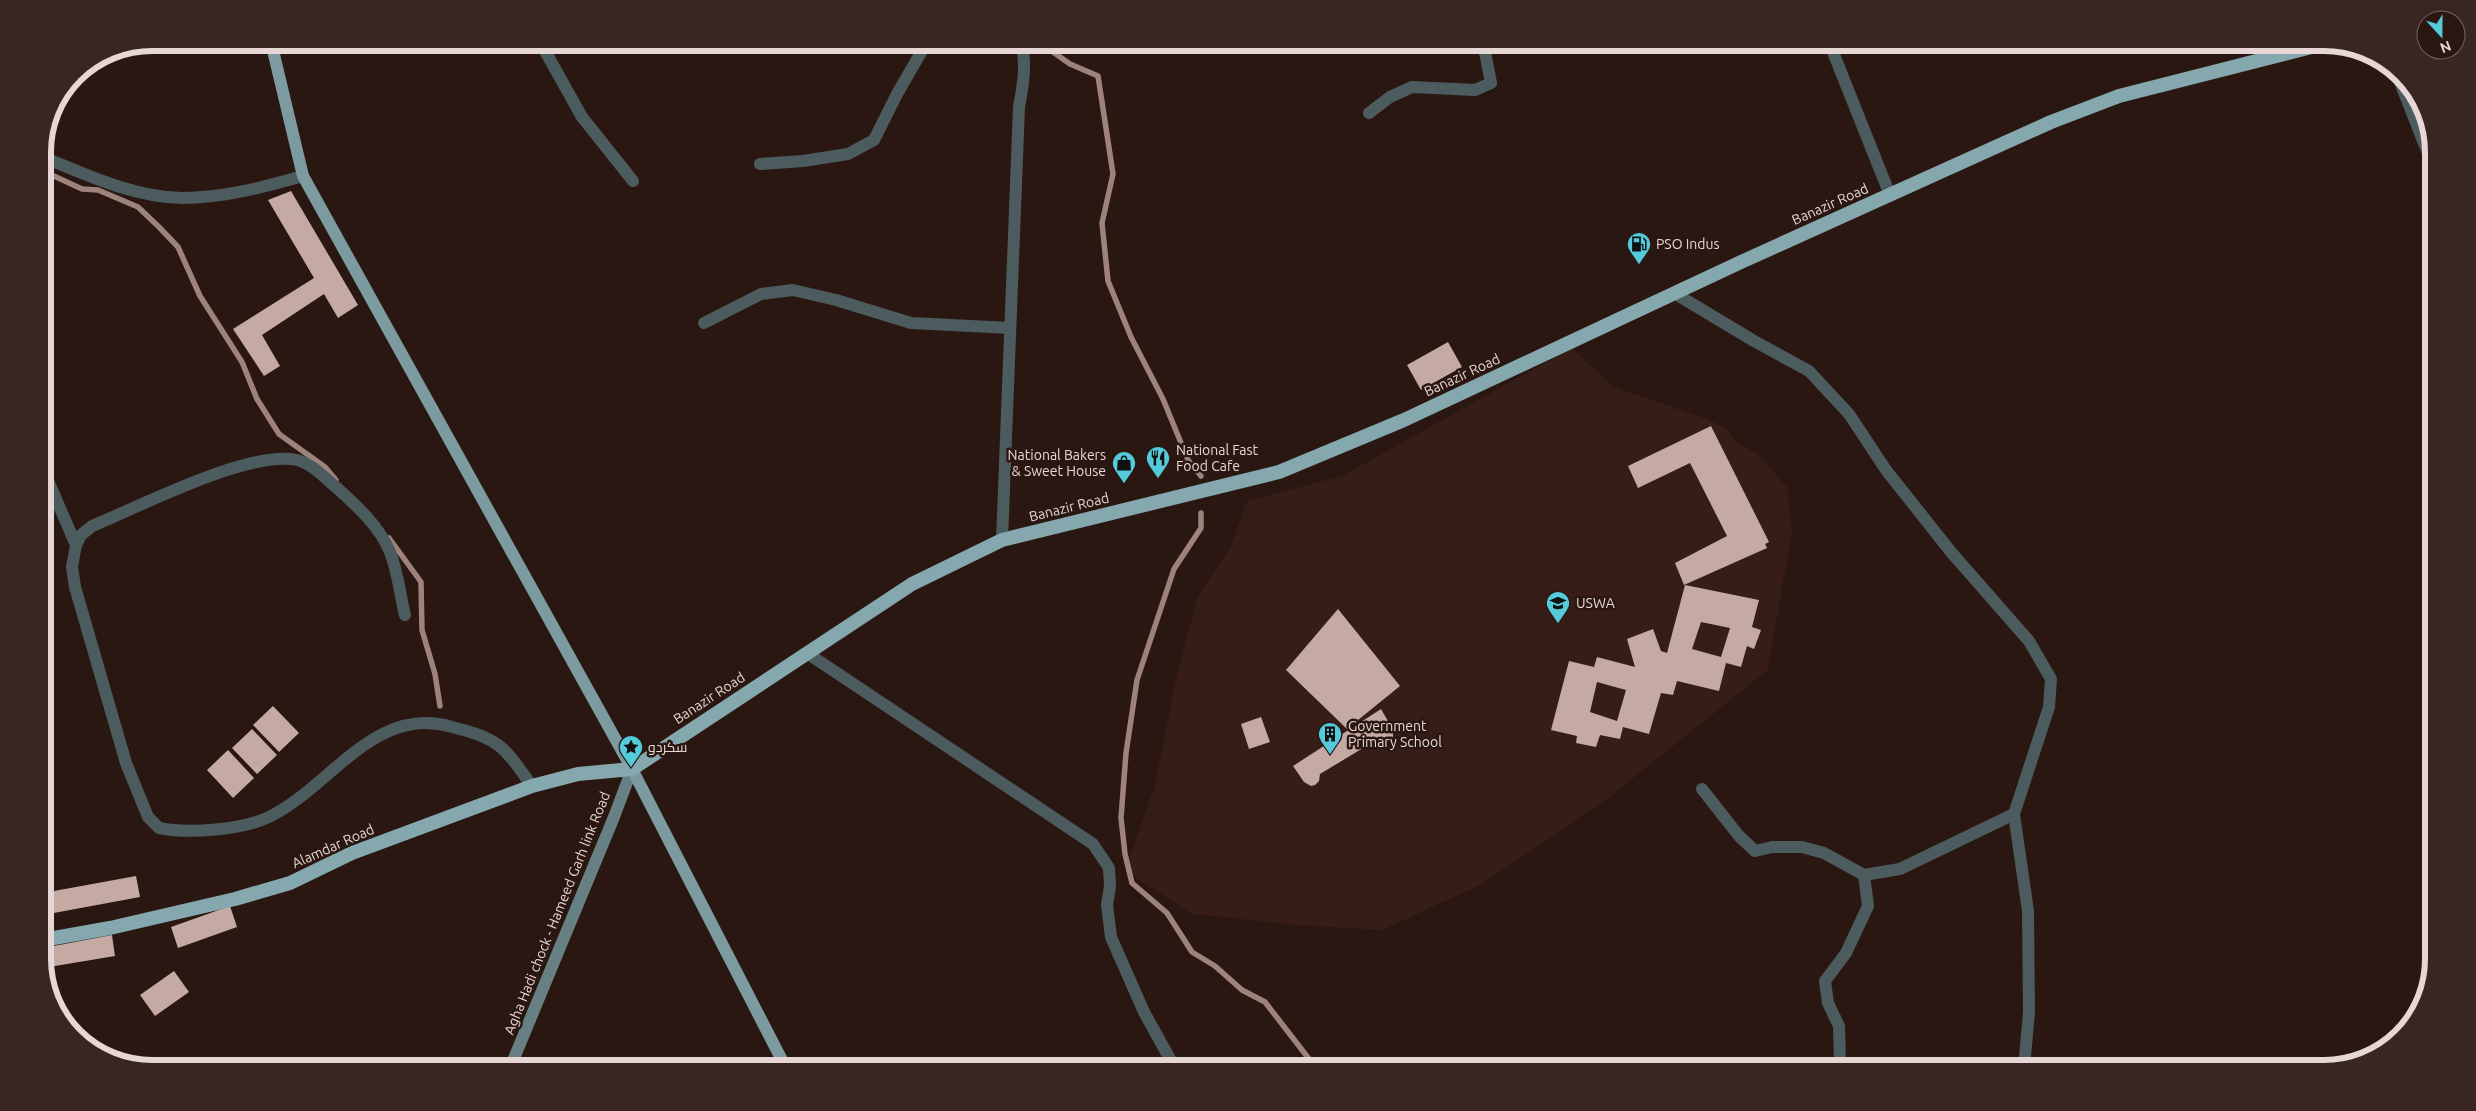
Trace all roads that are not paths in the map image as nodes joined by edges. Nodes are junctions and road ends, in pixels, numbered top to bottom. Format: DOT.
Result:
graph roads {
  1 [pos="273,51"];
  2 [pos="545,51"];
  3 [pos="922,51"];
  4 [pos="1023,51"];
  5 [pos="1485,51"];
  6 [pos="1833,51"];
  7 [pos="2296,51"];
  8 [pos="2403,90"];
  9 [pos="1369,112"];
  10 [pos="2425,145"];
  11 [pos="51,160"];
  12 [pos="760,164"];
  13 [pos="303,176"];
  14 [pos="633,181"];
  15 [pos="1890,195"];
  16 [pos="1674,293"];
  17 [pos="704,323"];
  18 [pos="1010,328"];
  19 [pos="51,487"];
  20 [pos="1002,540"];
  21 [pos="76,545"];
  22 [pos="405,615"];
  23 [pos="807,653"];
  24 [pos="632,769"];
  25 [pos="532,786"];
  26 [pos="1702,789"];
  27 [pos="2014,814"];
  28 [pos="1864,875"];
  29 [pos="51,939"];
  30 [pos="513,1060"];
  31 [pos="782,1060"];
  32 [pos="1171,1060"];
  33 [pos="1840,1060"];
  34 [pos="2025,1060"];
  1 -- 13 [label="main road"];
  2 -- 14 [label="street"];
  3 -- 12 [label="street"];
  4 -- 18 [label="street"];
  5 -- 9 [label="street"];
  6 -- 15 [label="street"];
  7 -- 15 [label="highway, Banazir Road"];
  8 -- 10 [label="street"];
  11 -- 13 [label="street"];
  13 -- 24 [label="main road"];
  15 -- 16 [label="highway, Banazir Road"];
  16 -- 20 [label="highway, Banazir Road"];
  16 -- 27 [label="street"];
  17 -- 18 [label="street"];
  18 -- 20 [label="street"];
  19 -- 21 [label="street"];
  20 -- 23 [label="highway, Banazir Road"];
  21 -- 22 [label="street"];
  21 -- 25 [label="street"];
  23 -- 24 [label="highway, Banazir Road"];
  23 -- 32 [label="street"];
  24 -- 25 [label="highway, Alamdar Road"];
  24 -- 30 [label="main road, Agha Hadi chock - Hameed Garh link Road"];
  24 -- 31 [label="main road"];
  25 -- 29 [label="highway, Alamdar Road"];
  26 -- 28 [label="street"];
  27 -- 28 [label="street"];
  27 -- 34 [label="street"];
  28 -- 33 [label="street"];
}
